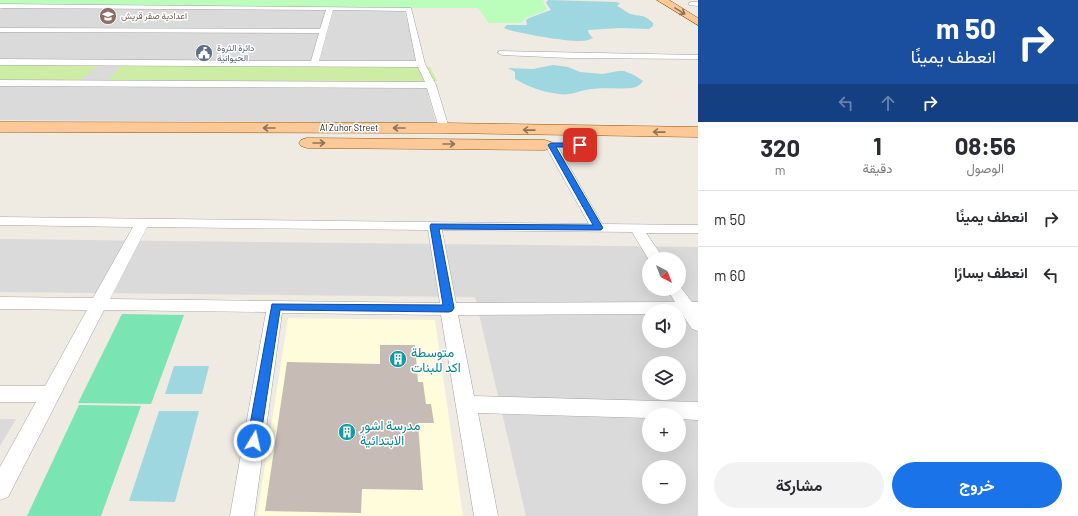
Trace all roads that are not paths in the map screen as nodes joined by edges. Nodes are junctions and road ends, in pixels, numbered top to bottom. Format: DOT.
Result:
graph roads {
  1 [pos="662,0"];
  2 [pos="1,7"];
  3 [pos="330,8"];
  4 [pos="698,22"];
  5 [pos="0,30"];
  6 [pos="322,31"];
  7 [pos="502,53"];
  8 [pos="698,57"];
  9 [pos="0,62"];
  10 [pos="110,62"];
  11 [pos="314,64"];
  12 [pos="421,64"];
  13 [pos="0,83"];
  14 [pos="88,83"];
  15 [pos="431,85"];
  16 [pos="0,127"];
  17 [pos="444,128"];
  18 [pos="698,132"];
  19 [pos="0,141"];
  20 [pos="272,143"];
  21 [pos="296,143"];
  22 [pos="567,145"];
  23 [pos="698,146"];
  24 [pos="0,221"];
  25 [pos="142,223"];
  26 [pos="434,226"];
  27 [pos="598,228"];
  28 [pos="636,228"];
  29 [pos="698,229"];
  30 [pos="651,252"];
  31 [pos="681,296"];
  32 [pos="0,303"];
  33 [pos="99,304"];
  34 [pos="275,306"];
  35 [pos="449,308"];
  36 [pos="692,308"];
  37 [pos="698,325"];
  38 [pos="0,394"];
  39 [pos="51,394"];
  40 [pos="466,404"];
  41 [pos="698,411"];
  42 [pos="0,489"];
  43 [pos="242,516"];
  44 [pos="486,516"];
  1 -- 4 [label="main road, one-way"];
  2 -- 3 [label="street"];
  3 -- 6 [label="street"];
  3 -- 12 [label="street"];
  5 -- 6 [label="street"];
  6 -- 11 [label="street"];
  7 -- 8 [label="street"];
  9 -- 10 [label="street"];
  10 -- 11 [label="street"];
  10 -- 14 [label="street"];
  11 -- 12 [label="street"];
  12 -- 15 [label="street"];
  13 -- 14 [label="street"];
  14 -- 15 [label="street"];
  15 -- 17 [label="street"];
  17 -- 16 [label="main road, Al Zuhor Street, one-way"];
  18 -- 17 [label="main road, Al Zuhor Street, one-way"];
  19 -- 20 [label="main road"];
  21 -- 22 [label="main road, Al Zuhor Street, one-way"];
  22 -- 23 [label="main road, Al Zuhor Street"];
  22 -- 27 [label="street"];
  24 -- 25 [label="street"];
  25 -- 26 [label="street"];
  25 -- 33 [label="street"];
  26 -- 27 [label="street"];
  26 -- 35 [label="street"];
  27 -- 28 [label="street"];
  28 -- 29 [label="street"];
  28 -- 30 [label="street"];
  31 -- 36 [label="street"];
  32 -- 33 [label="street"];
  33 -- 34 [label="street"];
  33 -- 39 [label="street"];
  34 -- 35 [label="street"];
  34 -- 43 [label="street"];
  35 -- 36 [label="street"];
  35 -- 40 [label="street"];
  36 -- 37 [label="street"];
  38 -- 39 [label="street"];
  39 -- 42 [label="street"];
  40 -- 41 [label="street"];
  40 -- 44 [label="street"];
}
